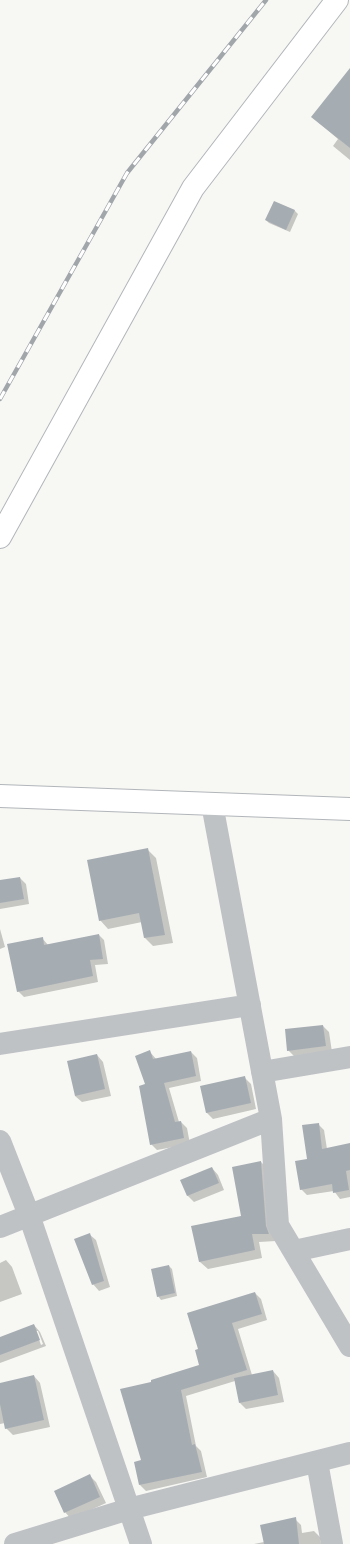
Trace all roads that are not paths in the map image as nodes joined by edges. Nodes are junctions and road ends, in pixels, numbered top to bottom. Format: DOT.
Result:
graph roads {
  1 [pos="337,0"];
  2 [pos="0,537"];
  3 [pos="0,796"];
  4 [pos="212,804"];
  5 [pos="350,809"];
  6 [pos="250,1005"];
  7 [pos="0,1044"];
  8 [pos="350,1057"];
  9 [pos="262,1072"];
  10 [pos="271,1119"];
  11 [pos="0,1141"];
  12 [pos="29,1215"];
  13 [pos="0,1227"];
  14 [pos="350,1239"];
  15 [pos="294,1251"];
  16 [pos="350,1346"];
  17 [pos="350,1453"];
  18 [pos="317,1462"];
  19 [pos="129,1509"];
  20 [pos="15,1544"];
  21 [pos="141,1544"];
  22 [pos="332,1544"];
  1 -- 2 [label="main road"];
  3 -- 4 [label="main road"];
  4 -- 5 [label="main road"];
  4 -- 6 [label="street"];
  6 -- 7 [label="street"];
  6 -- 9 [label="street"];
  8 -- 9 [label="street"];
  9 -- 10 [label="street"];
  10 -- 12 [label="street"];
  10 -- 15 [label="street"];
  11 -- 12 [label="street"];
  12 -- 13 [label="street"];
  12 -- 19 [label="street"];
  14 -- 15 [label="street"];
  15 -- 16 [label="street"];
  17 -- 18 [label="street"];
  18 -- 19 [label="street"];
  18 -- 22 [label="street"];
  19 -- 20 [label="street"];
  19 -- 21 [label="street"];
}
